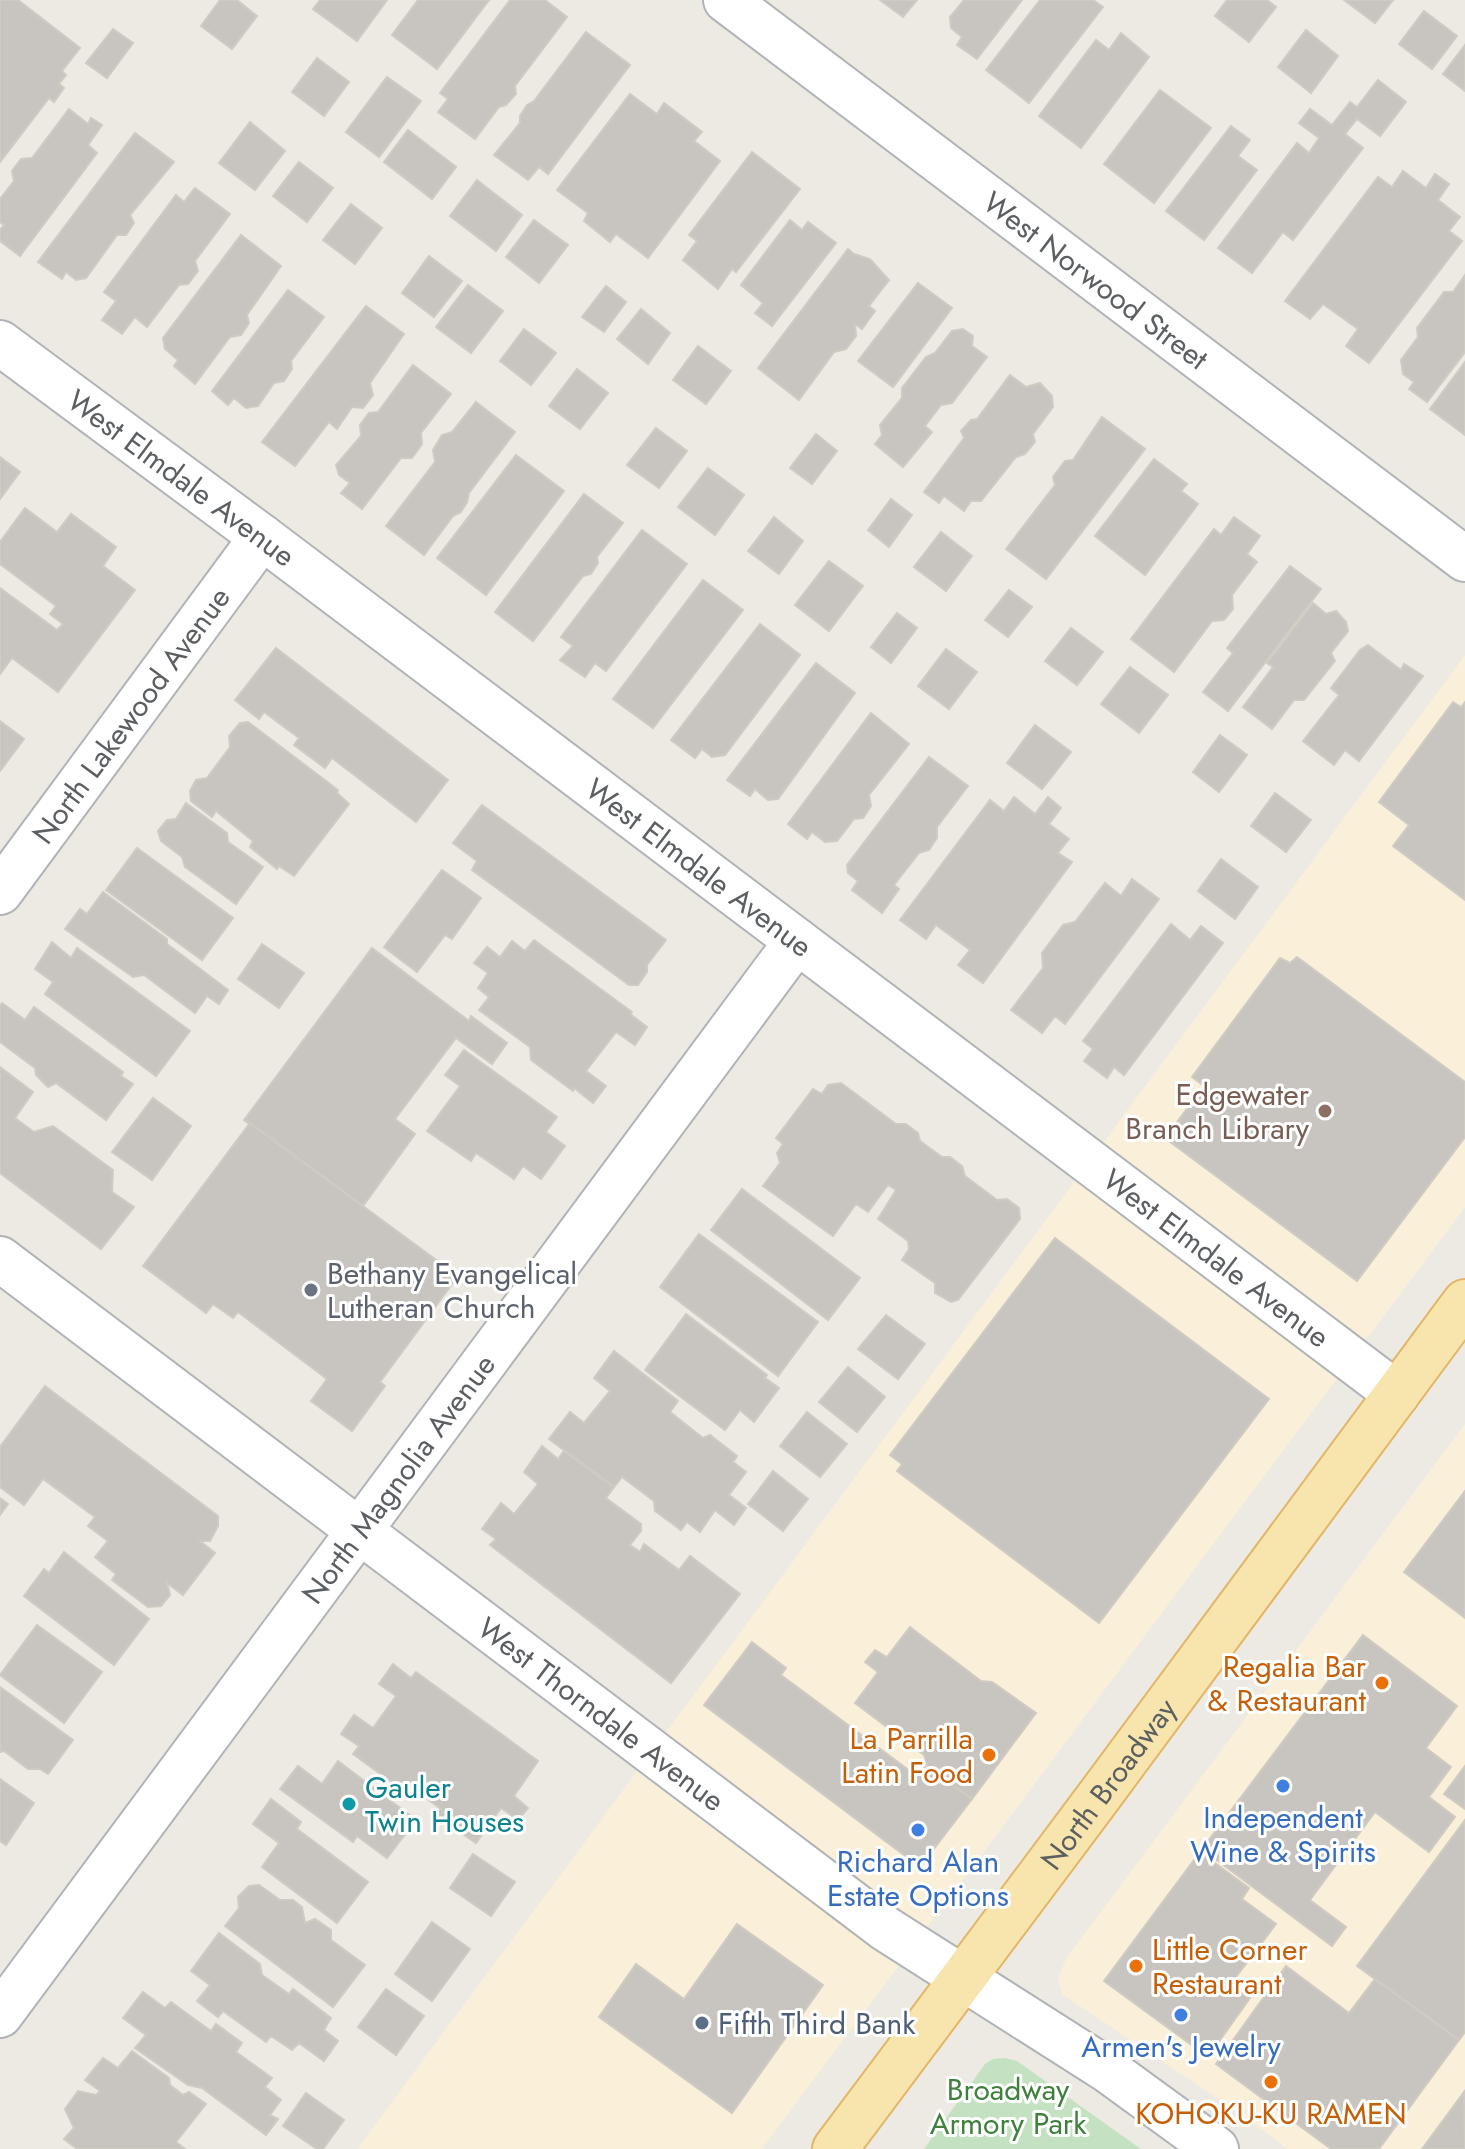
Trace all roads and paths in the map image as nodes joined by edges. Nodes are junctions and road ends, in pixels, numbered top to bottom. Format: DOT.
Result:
graph roads {
  1 [pos="726,0"];
  2 [pos="0,343"];
  3 [pos="262,537"];
  4 [pos="1465,559"];
  5 [pos="0,892"];
  6 [pos="797,941"];
  7 [pos="0,1259"];
  8 [pos="1465,1302"];
  9 [pos="1397,1394"];
  10 [pos="360,1530"];
  11 [pos="962,1978"];
  12 [pos="0,2015"];
  13 [pos="835,2149"];
  14 [pos="1216,2149"];
  1 -- 4 [label="street, West Norwood Street"];
  2 -- 3 [label="street, West Elmdale Avenue"];
  3 -- 5 [label="street, North Lakewood Avenue"];
  3 -- 6 [label="street, West Elmdale Avenue"];
  6 -- 9 [label="street, West Elmdale Avenue"];
  6 -- 10 [label="street, North Magnolia Avenue"];
  7 -- 10 [label="street, West Thorndale Avenue"];
  8 -- 9 [label="main road, North Broadway"];
  9 -- 11 [label="main road, North Broadway"];
  10 -- 11 [label="street, West Thorndale Avenue"];
  10 -- 12 [label="street, North Magnolia Avenue"];
  11 -- 13 [label="main road, North Broadway"];
  11 -- 14 [label="street, West Thorndale Avenue"];
}
